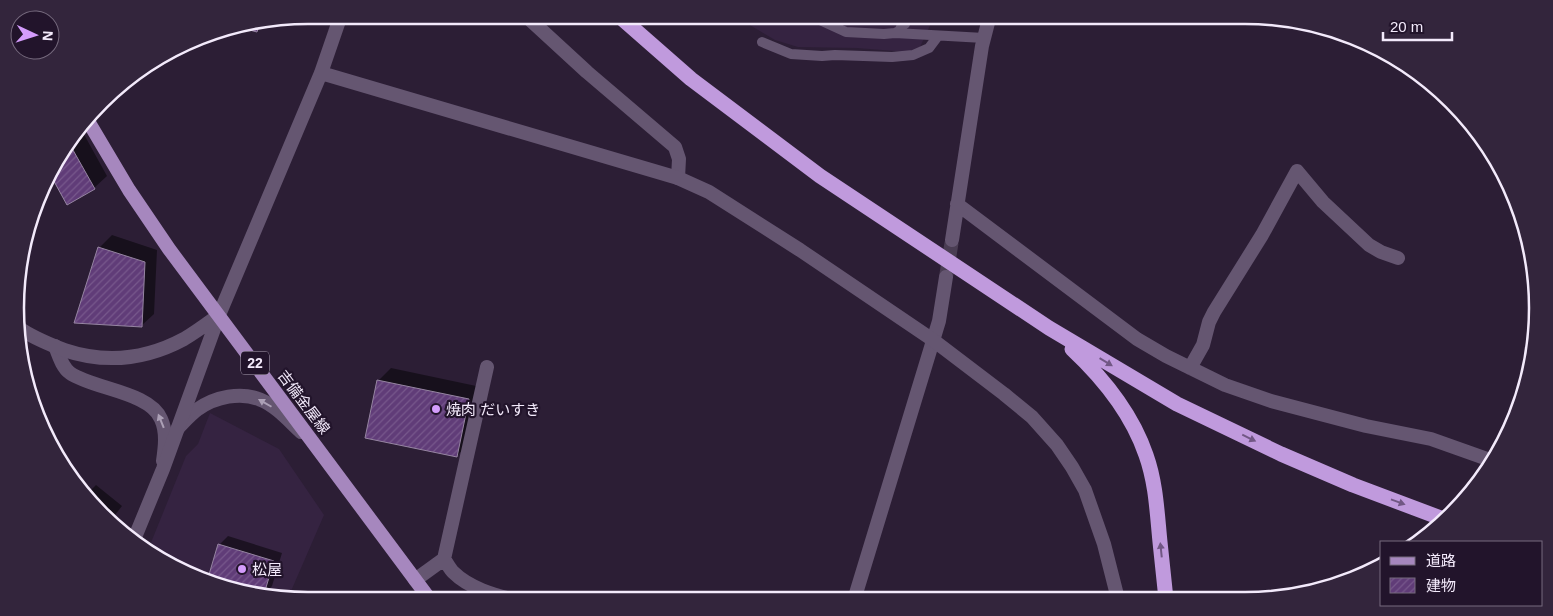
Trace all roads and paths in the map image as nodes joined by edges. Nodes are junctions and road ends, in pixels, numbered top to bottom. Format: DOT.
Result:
graph roads {
  1 [pos="338,24"];
  2 [pos="535,24"];
  3 [pos="628,24"];
  4 [pos="829,24"];
  5 [pos="904,24"];
  6 [pos="988,24"];
  7 [pos="895,33"];
  8 [pos="938,36"];
  9 [pos="984,38"];
  10 [pos="762,42"];
  11 [pos="321,73"];
  12 [pos="90,125"];
  13 [pos="678,178"];
  14 [pos="957,204"];
  15 [pos="952,240"];
  16 [pos="1398,258"];
  17 [pos="946,277"];
  18 [pos="220,315"];
  19 [pos="1049,328"];
  20 [pos="24,331"];
  21 [pos="933,340"];
  22 [pos="55,346"];
  23 [pos="487,366"];
  24 [pos="1190,368"];
  25 [pos="178,428"];
  26 [pos="316,445"];
  27 [pos="1486,458"];
  28 [pos="163,469"];
  29 [pos="1438,517"];
  30 [pos="136,535"];
  31 [pos="444,559"];
  32 [pos="415,580"];
  33 [pos="424,592"];
  34 [pos="487,592"];
  35 [pos="856,592"];
  36 [pos="1116,592"];
  37 [pos="1165,592"];
  1 -- 11 [label="street"];
  2 -- 13 [label="street"];
  3 -- 19 [label="highway"];
  4 -- 7 [label="lane"];
  5 -- 7 [label="lane"];
  6 -- 9 [label="street"];
  7 -- 8 [label="lane"];
  8 -- 9 [label="lane"];
  8 -- 10 [label="lane"];
  9 -- 14 [label="street"];
  11 -- 13 [label="street"];
  11 -- 18 [label="street"];
  12 -- 18 [label="main road, 吉備金屋線 / 22"];
  13 -- 21 [label="street"];
  14 -- 15 [label="street"];
  14 -- 24 [label="street"];
  16 -- 24 [label="street"];
  17 -- 21 [label="street"];
  18 -- 22 [label="street"];
  18 -- 25 [label="street"];
  18 -- 26 [label="main road, 吉備金屋線 / 22"];
  19 -- 29 [label="highway, one-way"];
  37 -- 19 [label="highway, one-way"];
  20 -- 22 [label="street"];
  21 -- 35 [label="street"];
  21 -- 36 [label="street"];
  28 -- 22 [label="street, one-way"];
  23 -- 31 [label="street"];
  24 -- 27 [label="street"];
  26 -- 25 [label="street, one-way"];
  25 -- 28 [label="street"];
  26 -- 32 [label="main road, 吉備金屋線 / 22"];
  28 -- 30 [label="street"];
  31 -- 32 [label="street"];
  31 -- 34 [label="street"];
  32 -- 33 [label="main road, 吉備金屋線 / 22"];
}
